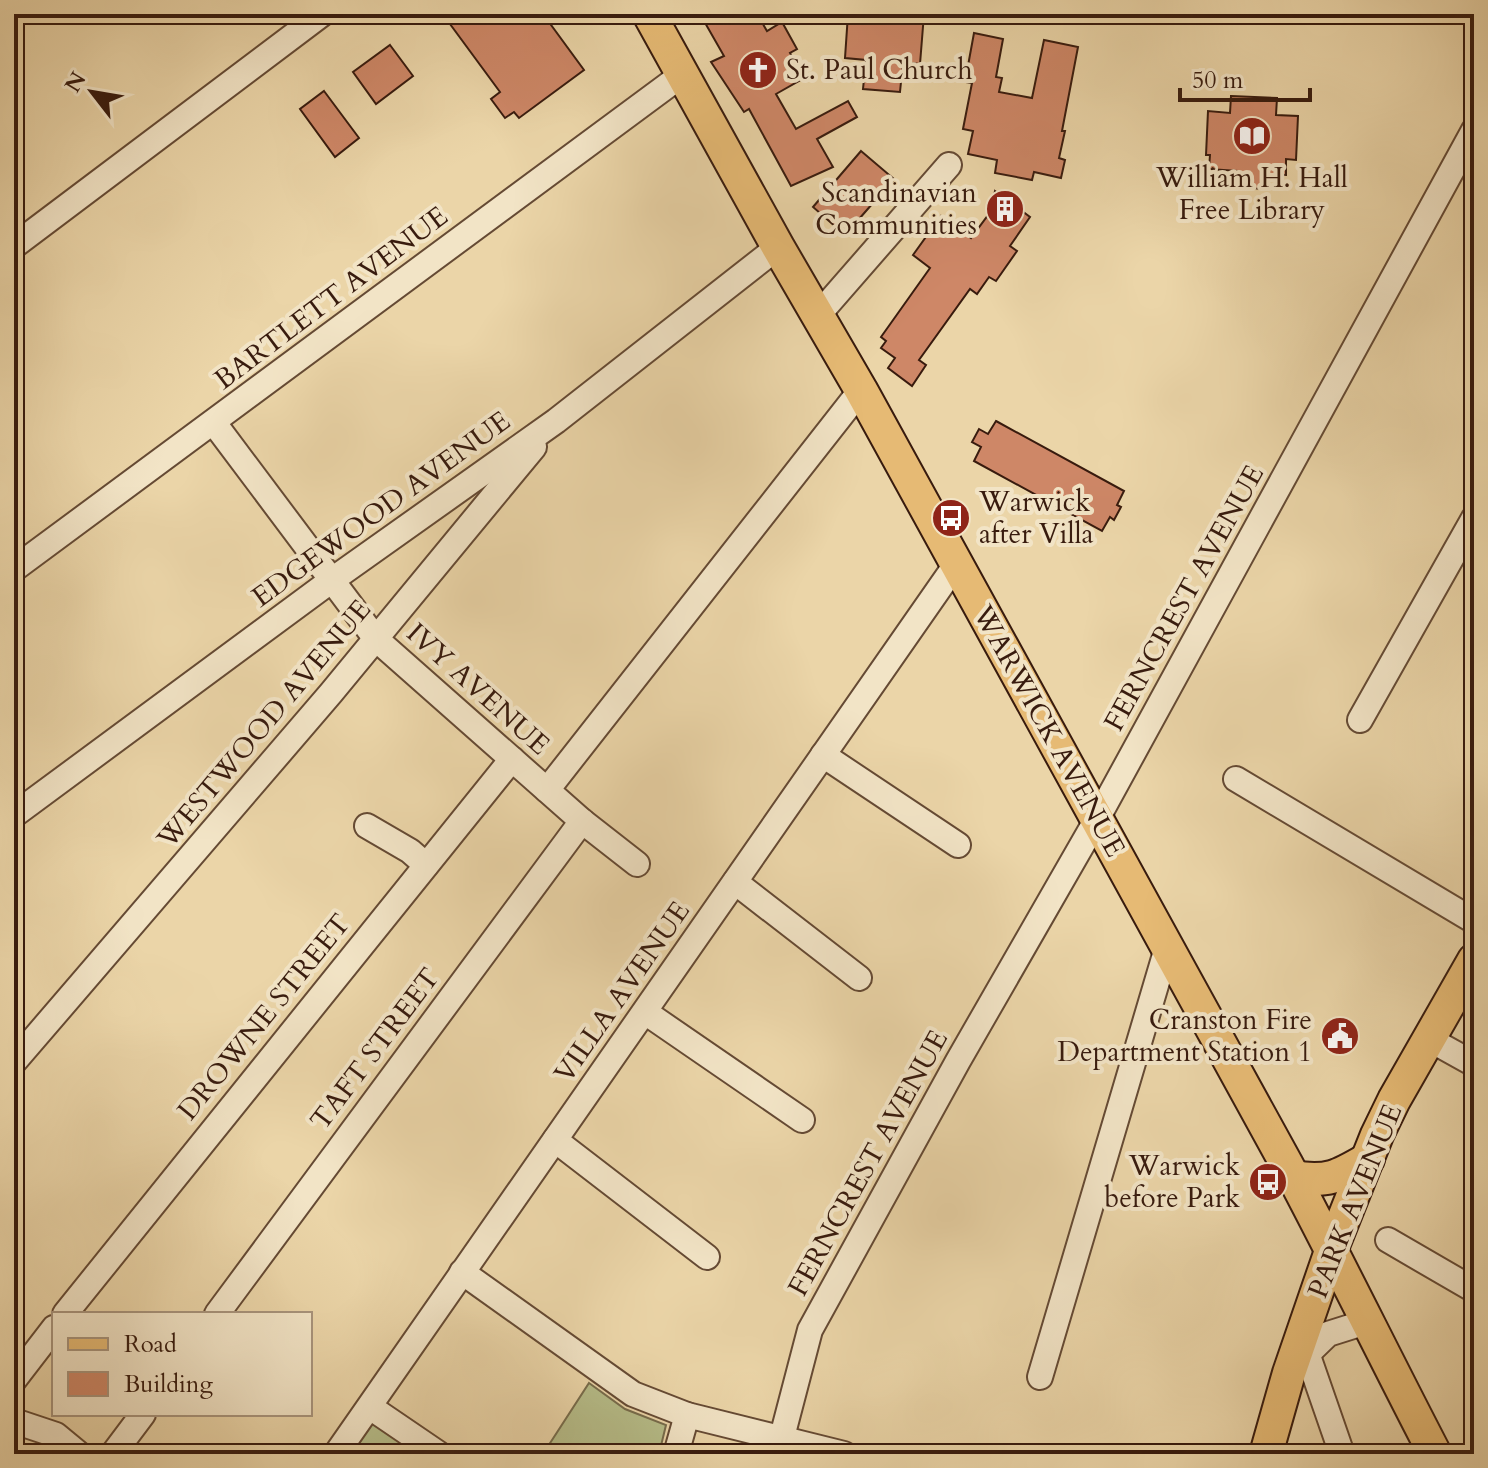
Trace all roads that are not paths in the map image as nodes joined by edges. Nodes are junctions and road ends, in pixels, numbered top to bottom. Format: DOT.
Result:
graph roads {
  1 [pos="322,14"];
  2 [pos="649,14"];
  3 [pos="683,74"];
  4 [pos="1474,130"];
  5 [pos="949,165"];
  6 [pos="14,246"];
  7 [pos="778,247"];
  8 [pos="819,314"];
  9 [pos="861,390"];
  10 [pos="556,421"];
  11 [pos="214,423"];
  12 [pos="1474,518"];
  13 [pos="957,563"];
  14 [pos="14,569"];
  15 [pos="332,580"];
  16 [pos="376,639"];
  17 [pos="1360,720"];
  18 [pos="823,755"];
  19 [pos="512,759"];
  20 [pos="1236,779"];
  21 [pos="547,790"];
  22 [pos="14,815"];
  23 [pos="1097,819"];
  24 [pos="582,821"];
  25 [pos="367,826"];
  26 [pos="958,845"];
  27 [pos="637,864"];
  28 [pos="426,865"];
  29 [pos="735,882"];
  30 [pos="1474,921"];
  31 [pos="1167,948"];
  32 [pos="1474,960"];
  33 [pos="859,978"];
  34 [pos="645,1012"];
  35 [pos="1429,1039"];
  36 [pos="14,1062"];
  37 [pos="1474,1064"];
  38 [pos="802,1120"];
  39 [pos="555,1140"];
  40 [pos="1368,1159"];
  41 [pos="1293,1177"];
  42 [pos="1388,1240"];
  43 [pos="1332,1248"];
  44 [pos="707,1257"];
  45 [pos="462,1272"];
  46 [pos="1474,1290"];
  47 [pos="67,1312"];
  48 [pos="218,1312"];
  49 [pos="1366,1322"];
  50 [pos="52,1331"];
  51 [pos="1298,1363"];
  52 [pos="1040,1377"];
  53 [pos="14,1380"];
  54 [pos="370,1407"];
  55 [pos="687,1415"];
  56 [pos="142,1416"];
  57 [pos="14,1421"];
  58 [pos="782,1437"];
  59 [pos="79,1454"];
  60 [pos="113,1454"];
  61 [pos="336,1454"];
  62 [pos="439,1454"];
  63 [pos="676,1454"];
  64 [pos="844,1454"];
  65 [pos="1266,1454"];
  66 [pos="1342,1454"];
  67 [pos="1435,1454"];
  1 -- 6 [label="street"];
  2 -- 3 [label="main road, WARWICK AVENUE"];
  3 -- 7 [label="main road, WARWICK AVENUE"];
  3 -- 11 [label="street, BARTLETT AVENUE"];
  4 -- 23 [label="street, FERNCREST AVENUE"];
  5 -- 8 [label="street"];
  7 -- 8 [label="main road, WARWICK AVENUE"];
  7 -- 10 [label="street, EDGEWOOD AVENUE"];
  8 -- 9 [label="main road, WARWICK AVENUE"];
  9 -- 13 [label="main road, WARWICK AVENUE"];
  9 -- 21 [label="street"];
  10 -- 15 [label="street, EDGEWOOD AVENUE"];
  10 -- 16 [label="street, WESTWOOD AVENUE"];
  11 -- 14 [label="street, BARTLETT AVENUE"];
  11 -- 15 [label="street, IVY AVENUE"];
  12 -- 17 [label="street"];
  13 -- 18 [label="street, VILLA AVENUE"];
  13 -- 23 [label="main road, WARWICK AVENUE"];
  15 -- 16 [label="street, IVY AVENUE"];
  15 -- 22 [label="street, EDGEWOOD AVENUE"];
  16 -- 19 [label="street, IVY AVENUE"];
  16 -- 36 [label="street, WESTWOOD AVENUE"];
  18 -- 26 [label="street"];
  18 -- 29 [label="street, VILLA AVENUE"];
  19 -- 21 [label="street, IVY AVENUE"];
  19 -- 28 [label="street, DROWNE STREET"];
  20 -- 30 [label="street"];
  21 -- 24 [label="street, IVY AVENUE"];
  23 -- 31 [label="main road, WARWICK AVENUE"];
  23 -- 58 [label="street, FERNCREST AVENUE"];
  24 -- 27 [label="street, IVY AVENUE"];
  24 -- 48 [label="street, TAFT STREET"];
  25 -- 28 [label="street"];
  28 -- 47 [label="street, DROWNE STREET"];
  29 -- 33 [label="street"];
  29 -- 34 [label="street, VILLA AVENUE"];
  31 -- 41 [label="main road, WARWICK AVENUE"];
  31 -- 52 [label="street"];
  32 -- 35 [label="main road, PARK AVENUE"];
  34 -- 38 [label="street"];
  34 -- 39 [label="street, VILLA AVENUE"];
  35 -- 37 [label="street"];
  35 -- 40 [label="main road, PARK AVENUE"];
  39 -- 44 [label="street"];
  39 -- 45 [label="street, VILLA AVENUE"];
  40 -- 41 [label="main road"];
  40 -- 43 [label="main road, PARK AVENUE"];
  41 -- 43 [label="main road, WARWICK AVENUE"];
  42 -- 46 [label="street"];
  43 -- 49 [label="main road, WARWICK AVENUE"];
  43 -- 51 [label="main road, PARK AVENUE"];
  45 -- 54 [label="street, VILLA AVENUE"];
  45 -- 55 [label="street"];
  49 -- 51 [label="street"];
  49 -- 67 [label="main road, WARWICK AVENUE"];
  50 -- 53 [label="street"];
  51 -- 65 [label="main road, PARK AVENUE"];
  51 -- 66 [label="street"];
  54 -- 61 [label="street, VILLA AVENUE"];
  54 -- 62 [label="street"];
  55 -- 58 [label="street"];
  55 -- 63 [label="street"];
  56 -- 60 [label="street"];
  57 -- 59 [label="street"];
  58 -- 64 [label="street"];
}
